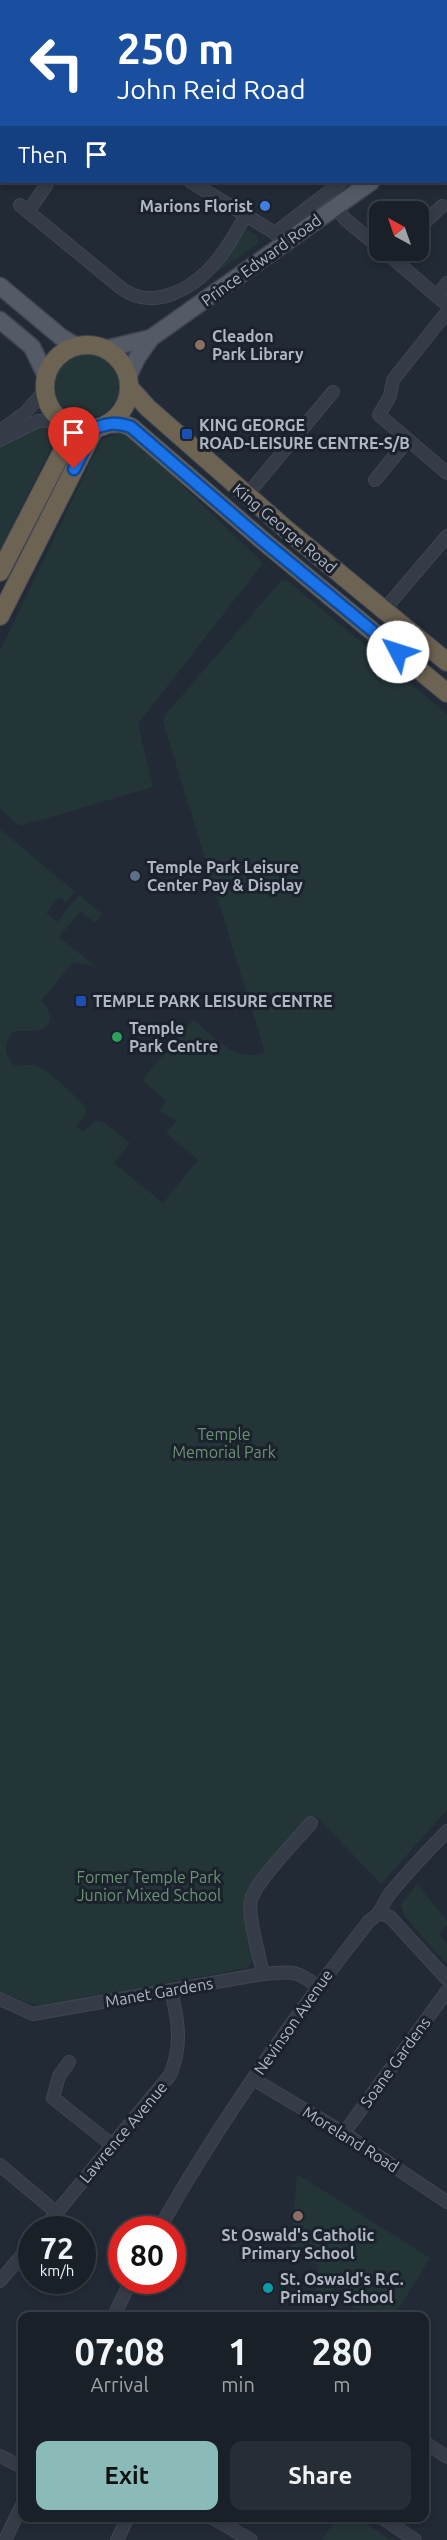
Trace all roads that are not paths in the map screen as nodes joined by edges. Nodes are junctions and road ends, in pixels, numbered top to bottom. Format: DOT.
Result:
graph roads {
  1 [pos="193,183"];
  2 [pos="340,183"];
  3 [pos="370,183"];
  4 [pos="47,184"];
  5 [pos="442,206"];
  6 [pos="335,207"];
  7 [pos="246,215"];
  8 [pos="429,219"];
  9 [pos="279,238"];
  10 [pos="369,239"];
  11 [pos="403,261"];
  12 [pos="447,283"];
  13 [pos="0,286"];
  14 [pos="437,296"];
  15 [pos="447,305"];
  16 [pos="447,312"];
  17 [pos="0,320"];
  18 [pos="151,338"];
  19 [pos="76,346"];
  20 [pos="105,349"];
  21 [pos="128,382"];
  22 [pos="46,383"];
  23 [pos="333,392"];
  24 [pos="63,422"];
  25 [pos="101,426"];
  26 [pos="0,431"];
  27 [pos="0,440"];
  28 [pos="408,440"];
  29 [pos="447,473"];
  30 [pos="375,480"];
  31 [pos="247,495"];
  32 [pos="447,536"];
  33 [pos="0,572"];
  34 [pos="363,593"];
  35 [pos="384,610"];
  36 [pos="349,611"];
  37 [pos="0,616"];
  38 [pos="447,662"];
  39 [pos="447,693"];
  40 [pos="311,1822"];
  41 [pos="447,1831"];
  42 [pos="380,1913"];
  43 [pos="263,1974"];
  44 [pos="447,1979"];
  45 [pos="317,1986"];
  46 [pos="171,1990"];
  47 [pos="447,1991"];
  48 [pos="0,1999"];
  49 [pos="69,2062"];
  50 [pos="253,2079"];
  51 [pos="344,2133"];
  52 [pos="112,2145"];
  53 [pos="0,2165"];
  54 [pos="447,2202"];
  55 [pos="57,2212"];
  56 [pos="54,2216"];
  57 [pos="166,2216"];
  58 [pos="18,2260"];
  59 [pos="0,2281"];
  60 [pos="124,2294"];
  61 [pos="116,2312"];
  62 [pos="429,2445"];
  63 [pos="0,2456"];
  64 [pos="446,2456"];
  65 [pos="18,2465"];
  66 [pos="18,2513"];
  67 [pos="126,2522"];
  68 [pos="220,2522"];
  69 [pos="388,2522"];
  70 [pos="5,2540"];
  71 [pos="117,2540"];
  72 [pos="251,2540"];
  73 [pos="415,2540"];
  1 -- 7 [label="street"];
  2 -- 9 [label="street"];
  3 -- 6 [label="main road, Prince Edward Road"];
  4 -- 7 [label="street"];
  5 -- 8 [label="street"];
  6 -- 9 [label="main road, Prince Edward Road"];
  6 -- 10 [label="street"];
  7 -- 9 [label="street"];
  9 -- 18 [label="main road, Prince Edward Road"];
  11 -- 14 [label="street"];
  12 -- 14 [label="street"];
  13 -- 19 [label="main road"];
  14 -- 15 [label="street"];
  16 -- 28 [label="street"];
  17 -- 22 [label="main road"];
  18 -- 20 [label="main road, Prince Edward Road"];
  18 -- 21 [label="main road, Prince Edward Road"];
  19 -- 20 [label="highway"];
  19 -- 22 [label="highway"];
  20 -- 21 [label="highway"];
  21 -- 25 [label="highway"];
  21 -- 31 [label="highway, King George Road"];
  22 -- 24 [label="highway"];
  22 -- 26 [label="street"];
  23 -- 31 [label="street"];
  24 -- 25 [label="highway"];
  24 -- 27 [label="street"];
  24 -- 33 [label="highway"];
  25 -- 36 [label="highway, King George Road"];
  25 -- 37 [label="highway"];
  28 -- 29 [label="street"];
  28 -- 30 [label="street"];
  31 -- 34 [label="highway, King George Road"];
  32 -- 35 [label="street"];
  34 -- 35 [label="highway, King George Road"];
  34 -- 36 [label="highway"];
  35 -- 38 [label="highway, King George Road"];
  36 -- 39 [label="highway, King George Road"];
  40 -- 43 [label="street"];
  41 -- 42 [label="street, Nevinson Avenue"];
  42 -- 44 [label="street"];
  42 -- 45 [label="street, Nevinson Avenue"];
  43 -- 45 [label="street, Manet Gardens"];
  43 -- 46 [label="street, Manet Gardens"];
  45 -- 50 [label="street, Nevinson Avenue"];
  46 -- 48 [label="street, Manet Gardens"];
  46 -- 52 [label="street, Lawrence Avenue"];
  47 -- 51 [label="street, Soane Gardens"];
  49 -- 52 [label="street"];
  50 -- 51 [label="street, Moreland Road"];
  50 -- 57 [label="street, Nevinson Avenue"];
  51 -- 54 [label="street, Moreland Road"];
  52 -- 55 [label="street, Lawrence Avenue"];
  53 -- 55 [label="street"];
  55 -- 56 [label="street, Lawrence Avenue"];
  58 -- 59 [label="street"];
  60 -- 61 [label="street"];
  62 -- 64 [label="street"];
  63 -- 65 [label="street"];
  66 -- 70 [label="street"];
  67 -- 71 [label="street"];
  68 -- 72 [label="street"];
  69 -- 73 [label="street"];
}
